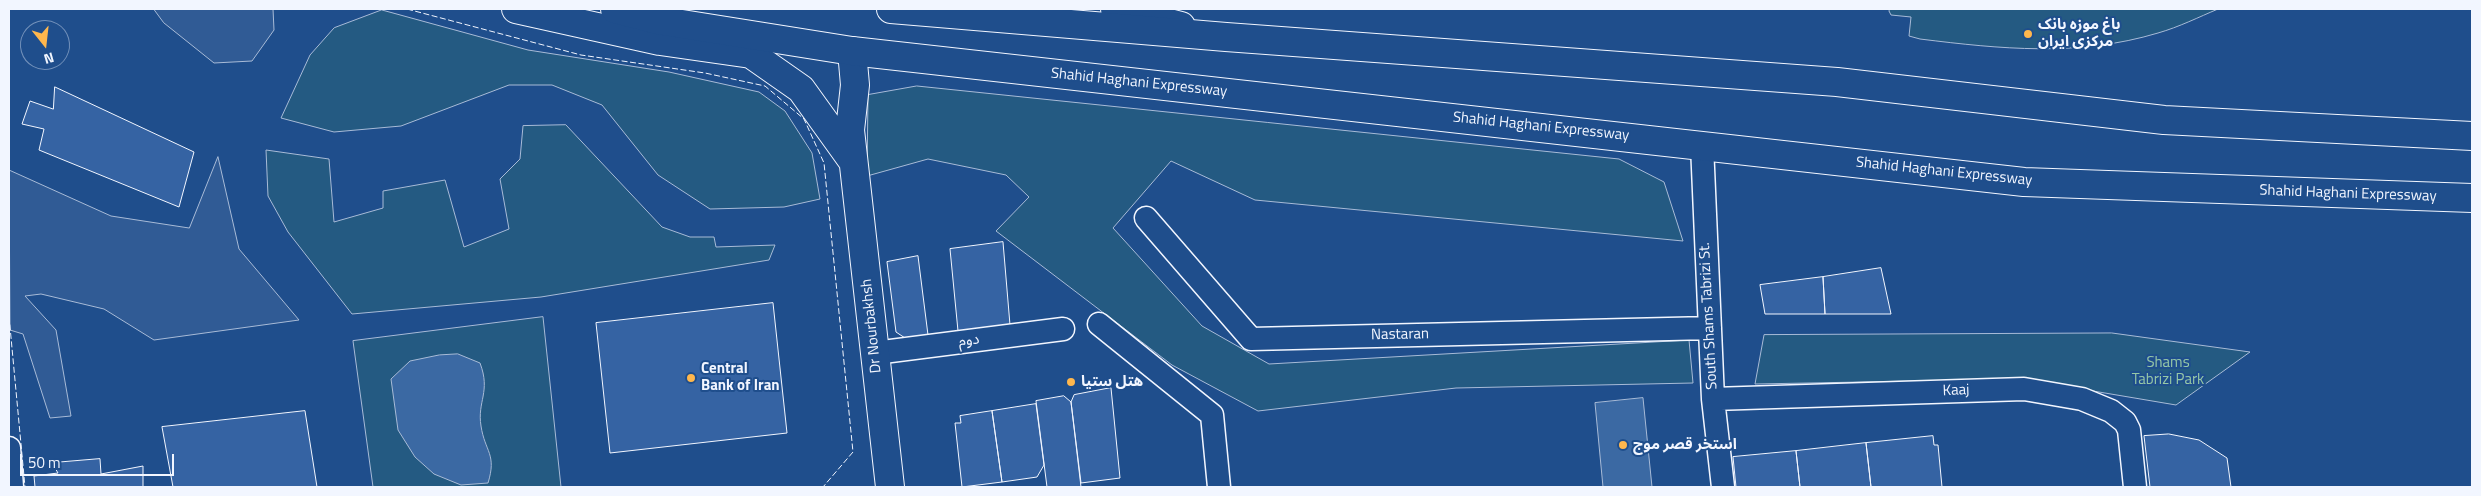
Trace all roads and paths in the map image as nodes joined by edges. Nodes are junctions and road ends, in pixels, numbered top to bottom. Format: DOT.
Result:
graph roads {
  1 [pos="516,9"];
  2 [pos="615,9"];
  3 [pos="891,9"];
  4 [pos="1115,9"];
  5 [pos="1226,38"];
  6 [pos="852,52"];
  7 [pos="2472,136"];
  8 [pos="1702,144"];
  9 [pos="854,164"];
  10 [pos="2472,198"];
  11 [pos="1146,218"];
  12 [pos="1099,324"];
  13 [pos="1710,328"];
  14 [pos="1063,329"];
  15 [pos="875,353"];
  16 [pos="1713,399"];
  17 [pos="9,448"];
  18 [pos="12,487"];
  19 [pos="890,487"];
  20 [pos="1219,487"];
  21 [pos="1723,487"];
  22 [pos="2135,487"];
  1 -- 9 [label="main road"];
  2 -- 6 [label="main road, Shahid Haghani Expressway"];
  3 -- 5 [label="main road"];
  4 -- 5 [label="main road"];
  5 -- 7 [label="main road"];
  6 -- 8 [label="main road, Shahid Haghani Expressway"];
  6 -- 9 [label="main road, Dr Nourbakhsh"];
  8 -- 10 [label="main road, Shahid Haghani Expressway"];
  8 -- 13 [label="street, South Shams Tabrizi St."];
  9 -- 15 [label="main road, Dr Nourbakhsh"];
  11 -- 13 [label="street, Nastaran"];
  12 -- 20 [label="street"];
  13 -- 16 [label="street, South Shams Tabrizi St."];
  14 -- 15 [label="street, دوم"];
  15 -- 19 [label="main road, Dr Nourbakhsh"];
  16 -- 21 [label="street, South Shams Tabrizi St."];
  16 -- 22 [label="street, Kaaj"];
  17 -- 18 [label="street"];
}
